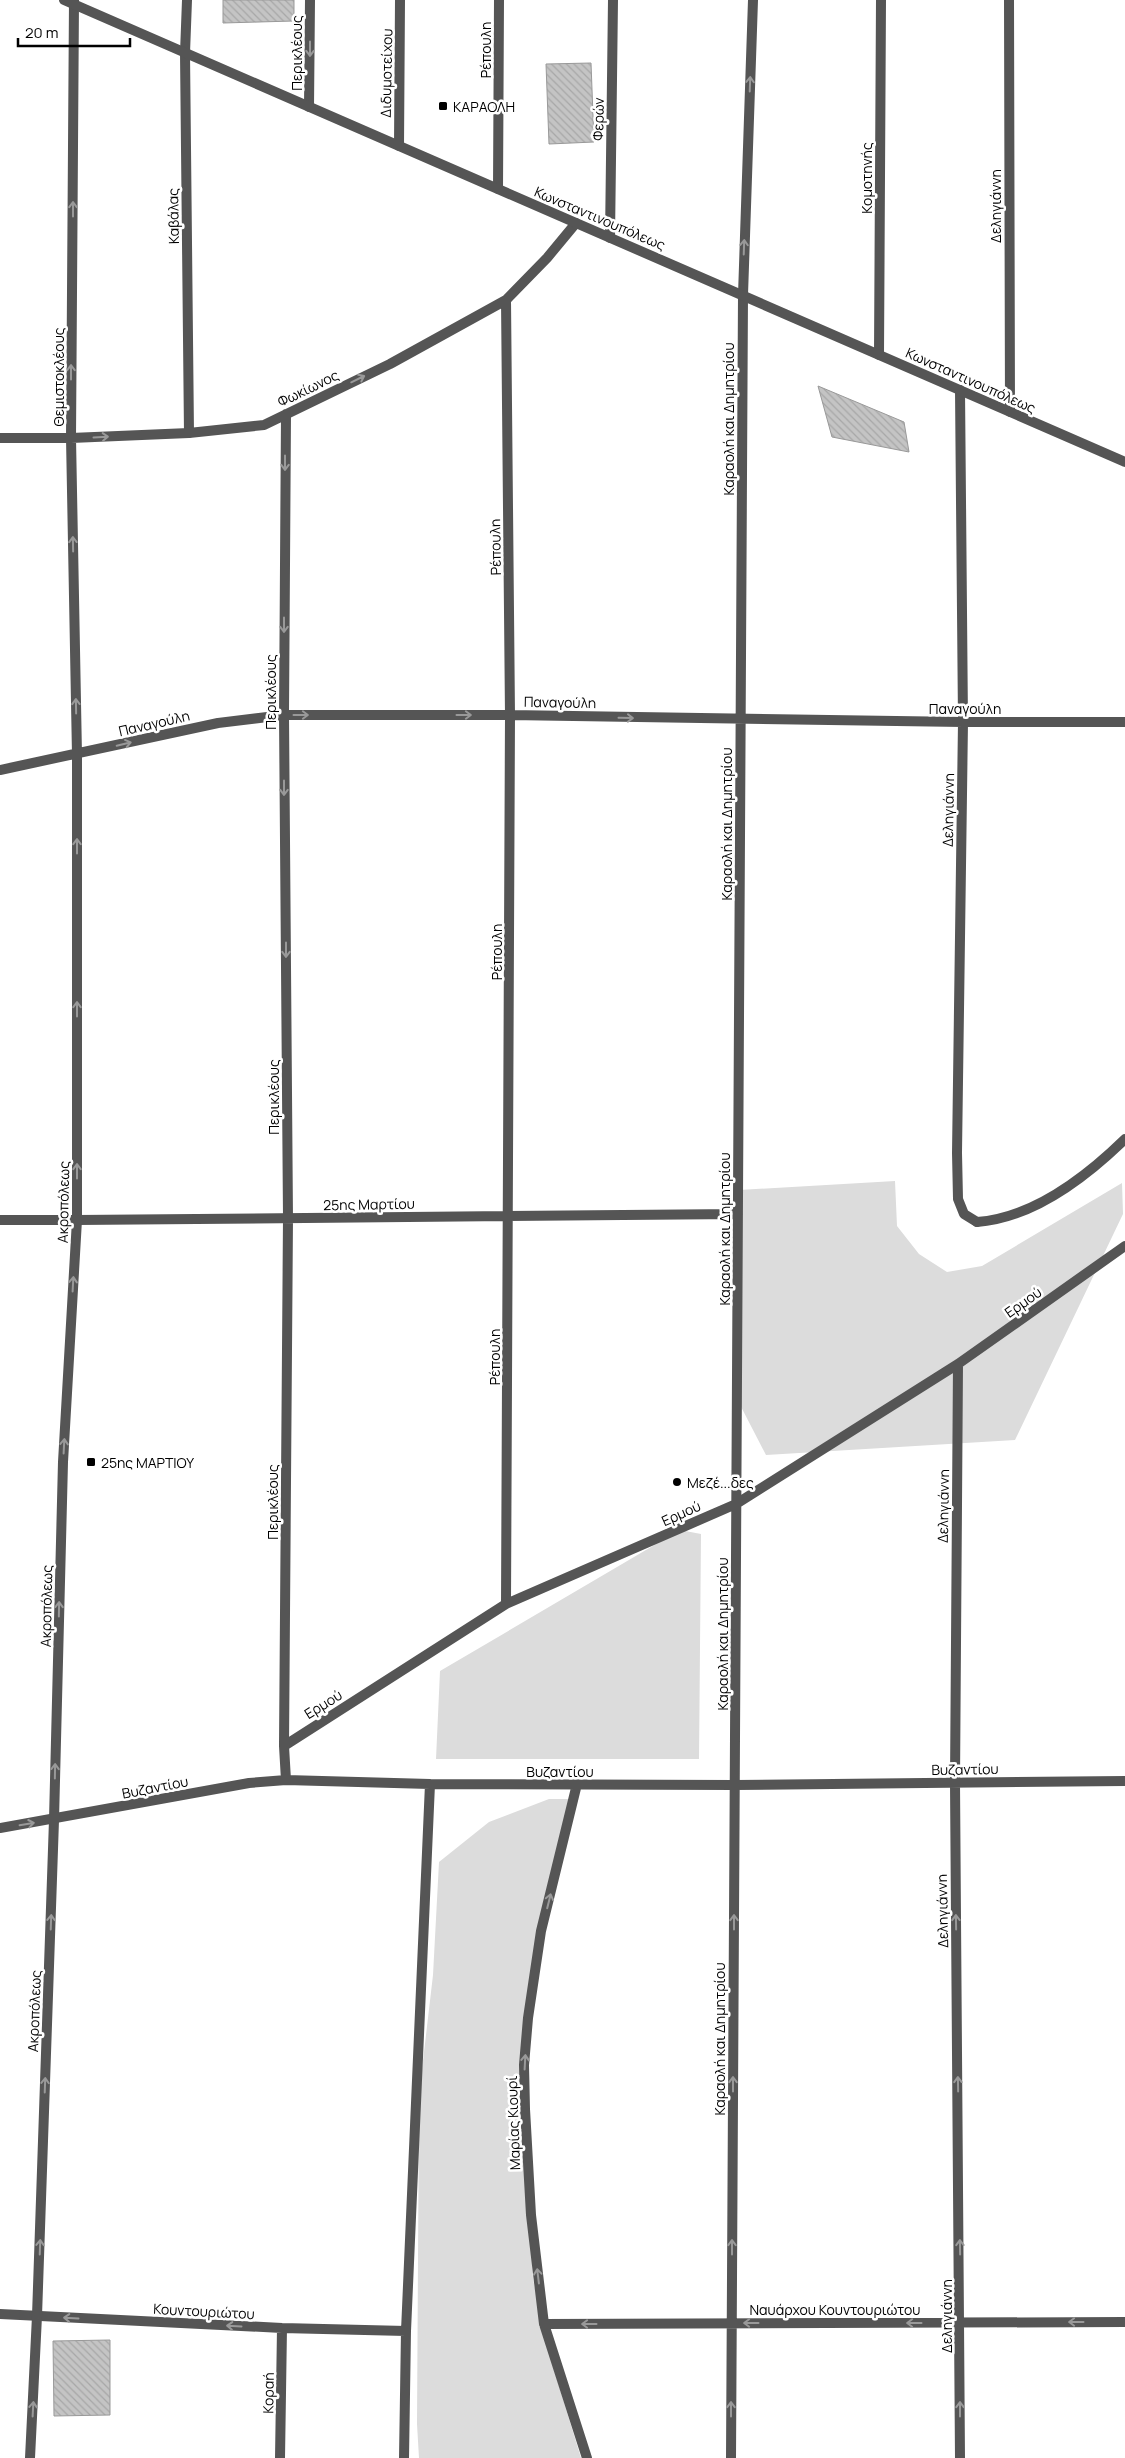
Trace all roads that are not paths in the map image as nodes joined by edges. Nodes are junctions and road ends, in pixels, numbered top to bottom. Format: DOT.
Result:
graph roads {
  1 [pos="64,0"];
  2 [pos="187,0"];
  3 [pos="310,0"];
  4 [pos="400,0"];
  5 [pos="499,0"];
  6 [pos="613,0"];
  7 [pos="753,0"];
  8 [pos="881,0"];
  9 [pos="1009,0"];
  10 [pos="74,2"];
  11 [pos="185,53"];
  12 [pos="309,107"];
  13 [pos="399,146"];
  14 [pos="498,189"];
  15 [pos="576,223"];
  16 [pos="610,238"];
  17 [pos="743,295"];
  18 [pos="506,300"];
  19 [pos="879,355"];
  20 [pos="960,390"];
  21 [pos="1010,412"];
  22 [pos="286,414"];
  23 [pos="190,433"];
  24 [pos="0,438"];
  25 [pos="71,438"];
  26 [pos="1125,462"];
  27 [pos="284,715"];
  28 [pos="510,715"];
  29 [pos="740,720"];
  30 [pos="963,722"];
  31 [pos="1125,722"];
  32 [pos="77,755"];
  33 [pos="0,770"];
  34 [pos="1125,1139"];
  35 [pos="738,1214"];
  36 [pos="509,1216"];
  37 [pos="288,1218"];
  38 [pos="0,1220"];
  39 [pos="77,1220"];
  40 [pos="1125,1246"];
  41 [pos="958,1364"];
  42 [pos="736,1504"];
  43 [pos="506,1604"];
  44 [pos="284,1746"];
  45 [pos="286,1780"];
  46 [pos="1125,1781"];
  47 [pos="955,1783"];
  48 [pos="430,1784"];
  49 [pos="577,1784"];
  50 [pos="735,1785"];
  51 [pos="54,1820"];
  52 [pos="0,1828"];
  53 [pos="0,2314"];
  54 [pos="37,2316"];
  55 [pos="960,2322"];
  56 [pos="1125,2322"];
  57 [pos="732,2323"];
  58 [pos="544,2324"];
  59 [pos="282,2328"];
  60 [pos="406,2331"];
  61 [pos="30,2458"];
  62 [pos="280,2458"];
  63 [pos="404,2458"];
  64 [pos="587,2458"];
  65 [pos="731,2458"];
  66 [pos="960,2458"];
  1 -- 10 [label="street, Κωνσταντινουπόλεως"];
  2 -- 11 [label="street, Καβάλας"];
  3 -- 12 [label="street, Περικλέους, one-way"];
  4 -- 13 [label="street, Διδυμοτείχου"];
  5 -- 14 [label="street, Ρέπουλη"];
  6 -- 16 [label="street, Φερών"];
  17 -- 7 [label="street, Καραολή και Δημητρίου, one-way"];
  8 -- 19 [label="street, Κομοτηνής"];
  9 -- 21 [label="street, Δεληγιάννη"];
  10 -- 11 [label="street, Κωνσταντινουπόλεως"];
  25 -- 10 [label="street, Θεμιστοκλέους, one-way"];
  11 -- 12 [label="street, Κωνσταντινουπόλεως"];
  11 -- 23 [label="street, Καβάλας"];
  12 -- 13 [label="street, Κωνσταντινουπόλεως"];
  13 -- 14 [label="street, Κωνσταντινουπόλεως"];
  14 -- 15 [label="street, Κωνσταντινουπόλεως"];
  15 -- 16 [label="street, Κωνσταντινουπόλεως"];
  15 -- 18 [label="street, Φωκίωνος"];
  16 -- 17 [label="street, Κωνσταντινουπόλεως"];
  17 -- 19 [label="street, Κωνσταντινουπόλεως"];
  17 -- 29 [label="street, Καραολή και Δημητρίου"];
  22 -- 18 [label="street, Φωκίωνος, one-way"];
  18 -- 28 [label="street, Ρέπουλη"];
  19 -- 20 [label="street, Κωνσταντινουπόλεως"];
  20 -- 21 [label="street, Κωνσταντινουπόλεως"];
  20 -- 30 [label="street, Δεληγιάννη"];
  21 -- 26 [label="street, Κωνσταντινουπόλεως"];
  22 -- 23 [label="street, Φωκίωνος"];
  22 -- 27 [label="street, Περικλέους, one-way"];
  25 -- 23 [label="street, Φωκίωνος, one-way"];
  24 -- 25 [label="street, Φωκίωνος"];
  32 -- 25 [label="street, Θεμιστοκλέους, one-way"];
  27 -- 28 [label="street, Παναγούλη, one-way"];
  32 -- 27 [label="street, Παναγούλη, one-way"];
  27 -- 37 [label="street, Περικλέους, one-way"];
  28 -- 29 [label="street, Παναγούλη, one-way"];
  28 -- 36 [label="street, Ρέπουλη"];
  29 -- 30 [label="street, Παναγούλη"];
  29 -- 35 [label="street, Καραολή και Δημητρίου"];
  30 -- 31 [label="street, Παναγούλη"];
  30 -- 34 [label="street, Δεληγιάννη"];
  32 -- 33 [label="street, Παναγούλη"];
  39 -- 32 [label="street, Ακροπόλεως, one-way"];
  35 -- 36 [label="street, 25ης Μαρτίου"];
  35 -- 42 [label="street, Καραολή και Δημητρίου"];
  36 -- 37 [label="street, 25ης Μαρτίου"];
  36 -- 43 [label="street, Ρέπουλη"];
  37 -- 39 [label="street, 25ης Μαρτίου"];
  37 -- 44 [label="street, Περικλέους"];
  38 -- 39 [label="street, 25ης Μαρτίου"];
  51 -- 39 [label="street, Ακροπόλεως, one-way"];
  40 -- 41 [label="street, Ερμού"];
  41 -- 42 [label="street, Ερμού"];
  41 -- 47 [label="street, Δεληγιάννη"];
  42 -- 43 [label="street, Ερμού"];
  42 -- 50 [label="street, Καραολή και Δημητρίου"];
  43 -- 44 [label="street, Ερμού"];
  44 -- 45 [label="street, Περικλέους"];
  45 -- 48 [label="street, Βυζαντίου"];
  45 -- 51 [label="street, Βυζαντίου"];
  46 -- 47 [label="street, Βυζαντίου"];
  47 -- 50 [label="street, Βυζαντίου"];
  55 -- 47 [label="street, Δεληγιάννη, one-way"];
  48 -- 49 [label="street, Βυζαντίου"];
  48 -- 60 [label="street"];
  49 -- 50 [label="street, Βυζαντίου"];
  58 -- 49 [label="street, Μαρίας Κιουρί, one-way"];
  57 -- 50 [label="street, Καραολή και Δημητρίου, one-way"];
  52 -- 51 [label="street, Βυζαντίου, one-way"];
  54 -- 51 [label="street, Ακροπόλεως, one-way"];
  53 -- 54 [label="street, Κουντουριώτου"];
  59 -- 54 [label="street, Κουντουριώτου, one-way"];
  61 -- 54 [label="street, Ακροπόλεως, one-way"];
  56 -- 55 [label="street, Ναυάρχου Κουντουριώτου, one-way"];
  55 -- 57 [label="street, Ναυάρχου Κουντουριώτου, one-way"];
  66 -- 55 [label="street, Δεληγιάννη, one-way"];
  57 -- 58 [label="street, Ναυάρχου Κουντουριώτου, one-way"];
  65 -- 57 [label="street, Καραολή και Δημητρίου, one-way"];
  58 -- 64 [label="street, Μαρίας Κιουρί"];
  59 -- 60 [label="street, Κουντουριώτου"];
  59 -- 62 [label="street, Κοραή"];
  60 -- 63 [label="street"];
}
